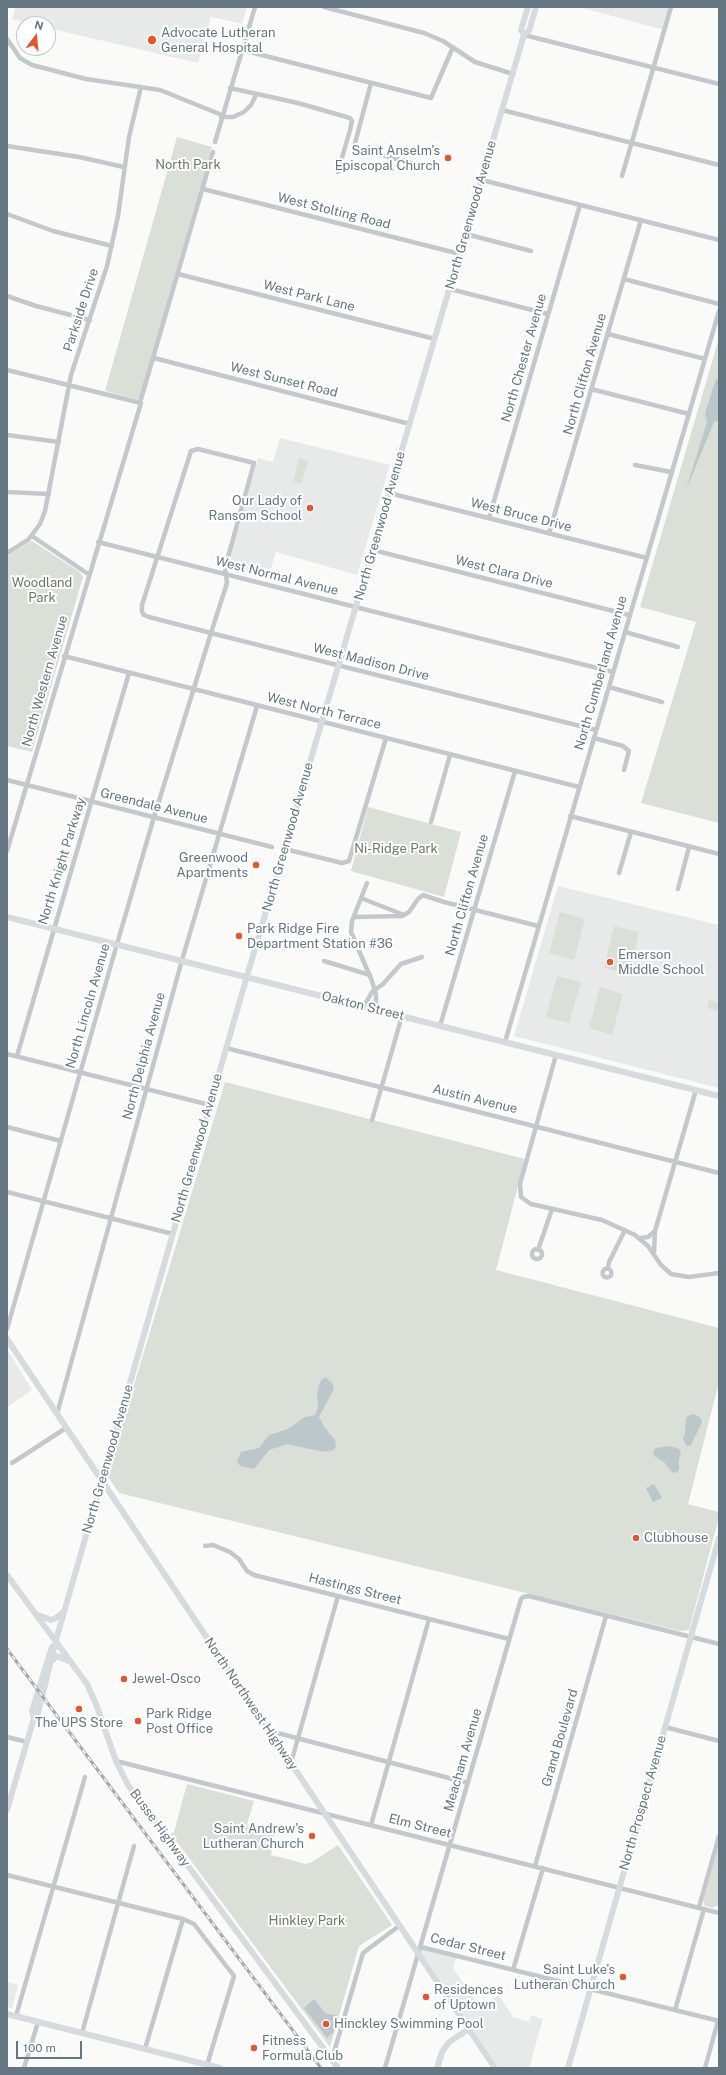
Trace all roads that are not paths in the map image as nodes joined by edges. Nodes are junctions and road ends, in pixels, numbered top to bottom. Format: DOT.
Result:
graph roads {
  1 [pos="255,7"];
  2 [pos="324,7"];
  3 [pos="528,7"];
  4 [pos="536,7"];
  5 [pos="671,7"];
  6 [pos="524,35"];
  7 [pos="7,40"];
  8 [pos="453,47"];
  9 [pos="242,50"];
  10 [pos="653,68"];
  11 [pos="513,74"];
  12 [pos="371,82"];
  13 [pos="719,84"];
  14 [pos="141,87"];
  15 [pos="230,88"];
  16 [pos="256,95"];
  17 [pos="502,110"];
  18 [pos="222,116"];
  19 [pos="350,130"];
  20 [pos="358,131"];
  21 [pos="215,142"];
  22 [pos="631,144"];
  23 [pos="7,146"];
  24 [pos="213,152"];
  25 [pos="415,164"];
  26 [pos="719,165"];
  27 [pos="124,168"];
  28 [pos="338,172"];
  29 [pos="622,176"];
  30 [pos="482,180"];
  31 [pos="203,189"];
  32 [pos="580,205"];
  33 [pos="7,214"];
  34 [pos="641,220"];
  35 [pos="466,234"];
  36 [pos="719,240"];
  37 [pos="112,246"];
  38 [pos="532,251"];
  39 [pos="460,254"];
  40 [pos="178,274"];
  41 [pos="624,279"];
  42 [pos="450,289"];
  43 [pos="7,296"];
  44 [pos="719,304"];
  45 [pos="719,311"];
  46 [pos="548,314"];
  47 [pos="90,320"];
  48 [pos="608,334"];
  49 [pos="435,339"];
  50 [pos="154,358"];
  51 [pos="705,359"];
  52 [pos="7,370"];
  53 [pos="69,385"];
  54 [pos="592,389"];
  55 [pos="141,401"];
  56 [pos="689,414"];
  57 [pos="410,424"];
  58 [pos="7,435"];
  59 [pos="59,442"];
  60 [pos="635,465"];
  61 [pos="671,472"];
  62 [pos="7,492"];
  63 [pos="389,493"];
  64 [pos="49,494"];
  65 [pos="489,518"];
  66 [pos="549,533"];
  67 [pos="32,536"];
  68 [pos="98,542"];
  69 [pos="373,550"];
  70 [pos="7,553"];
  71 [pos="157,557"];
  72 [pos="646,558"];
  73 [pos="88,574"];
  74 [pos="226,575"];
  75 [pos="356,607"];
  76 [pos="630,615"];
  77 [pos="211,632"];
  78 [pos="625,632"];
  79 [pos="678,647"];
  80 [pos="64,656"];
  81 [pos="339,665"];
  82 [pos="128,672"];
  83 [pos="613,672"];
  84 [pos="609,687"];
  85 [pos="194,690"];
  86 [pos="662,702"];
  87 [pos="257,706"];
  88 [pos="322,722"];
  89 [pos="596,730"];
  90 [pos="386,738"];
  91 [pos="594,738"];
  92 [pos="450,755"];
  93 [pos="624,770"];
  94 [pos="515,771"];
  95 [pos="7,780"];
  96 [pos="26,785"];
  97 [pos="579,787"];
  98 [pos="91,802"];
  99 [pos="570,816"];
  100 [pos="154,817"];
  101 [pos="431,822"];
  102 [pos="631,832"];
  103 [pos="219,833"];
  104 [pos="272,847"];
  105 [pos="689,847"];
  106 [pos="7,849"];
  107 [pos="285,849"];
  108 [pos="719,854"];
  109 [pos="619,873"];
  110 [pos="367,882"];
  111 [pos="678,889"];
  112 [pos="361,898"];
  113 [pos="474,910"];
  114 [pos="405,915"];
  115 [pos="7,917"];
  116 [pos="354,917"];
  117 [pos="538,926"];
  118 [pos="53,928"];
  119 [pos="117,944"];
  120 [pos="422,957"];
  121 [pos="182,960"];
  122 [pos="324,961"];
  123 [pos="370,975"];
  124 [pos="247,976"];
  125 [pos="374,990"];
  126 [pos="364,1006"];
  127 [pos="376,1009"];
  128 [pos="402,1016"];
  129 [pos="440,1026"];
  130 [pos="505,1042"];
  131 [pos="226,1048"];
  132 [pos="7,1054"];
  133 [pos="556,1055"];
  134 [pos="17,1056"];
  135 [pos="81,1072"];
  136 [pos="382,1087"];
  137 [pos="147,1088"];
  138 [pos="696,1090"];
  139 [pos="719,1096"];
  140 [pos="210,1105"];
  141 [pos="372,1120"];
  142 [pos="536,1126"];
  143 [pos="7,1127"];
  144 [pos="61,1141"];
  145 [pos="676,1162"];
  146 [pos="719,1173"];
  147 [pos="7,1192"];
  148 [pos="44,1202"];
  149 [pos="552,1209"];
  150 [pos="112,1218"];
  151 [pos="625,1230"];
  152 [pos="655,1232"];
  153 [pos="173,1234"];
  154 [pos="640,1238"];
  155 [pos="538,1250"];
  156 [pos="654,1254"];
  157 [pos="608,1268"];
  158 [pos="719,1273"];
  159 [pos="7,1329"];
  160 [pos="7,1339"];
  161 [pos="57,1414"];
  162 [pos="66,1428"];
  163 [pos="12,1463"];
  164 [pos="102,1480"];
  165 [pos="719,1538"];
  166 [pos="205,1546"];
  167 [pos="7,1574"];
  168 [pos="338,1596"];
  169 [pos="64,1611"];
  170 [pos="36,1614"];
  171 [pos="606,1616"];
  172 [pos="429,1619"];
  173 [pos="691,1637"];
  174 [pos="509,1639"];
  175 [pos="56,1640"];
  176 [pos="719,1644"];
  177 [pos="52,1661"];
  178 [pos="72,1662"];
  179 [pos="34,1718"];
  180 [pos="665,1727"];
  181 [pos="270,1731"];
  182 [pos="7,1737"];
  183 [pos="298,1738"];
  184 [pos="27,1742"];
  185 [pos="719,1742"];
  186 [pos="116,1761"];
  187 [pos="389,1762"];
  188 [pos="291,1763"];
  189 [pos="85,1777"];
  190 [pos="468,1783"];
  191 [pos="7,1810"];
  192 [pos="324,1813"];
  193 [pos="371,1825"];
  194 [pos="719,1836"];
  195 [pos="450,1845"];
  196 [pos="134,1846"];
  197 [pos="535,1866"];
  198 [pos="543,1868"];
  199 [pos="7,1875"];
  200 [pos="54,1887"];
  201 [pos="619,1887"];
  202 [pos="118,1903"];
  203 [pos="699,1907"];
  204 [pos="704,1909"];
  205 [pos="719,1913"];
  206 [pos="183,1919"];
  207 [pos="399,1926"];
  208 [pos="421,1947"];
  209 [pos="418,1954"];
  210 [pos="513,1970"];
  211 [pos="590,1989"];
  212 [pos="675,2010"];
  213 [pos="7,2014"];
  214 [pos="16,2016"];
  215 [pos="719,2021"];
  216 [pos="38,2022"];
  217 [pos="469,2029"];
  218 [pos="82,2033"];
  219 [pos="145,2049"];
  220 [pos="332,2059"];
  221 [pos="207,2066"];
  222 [pos="24,2068"];
  223 [pos="220,2068"];
  224 [pos="338,2068"];
  225 [pos="385,2068"];
  226 [pos="437,2068"];
  227 [pos="495,2068"];
  228 [pos="568,2068"];
  229 [pos="705,2068"];
  1 -- 9 [label="street"];
  2 -- 8 [label="street"];
  3 -- 6 [label="main road, North Greenwood Avenue"];
  4 -- 6 [label="main road, North Greenwood Avenue"];
  5 -- 10 [label="street"];
  6 -- 10 [label="street"];
  6 -- 11 [label="main road, North Greenwood Avenue"];
  7 -- 14 [label="street"];
  8 -- 11 [label="street"];
  8 -- 12 [label="street"];
  9 -- 12 [label="street"];
  9 -- 15 [label="street"];
  10 -- 13 [label="street"];
  10 -- 22 [label="street"];
  11 -- 17 [label="main road, North Greenwood Avenue"];
  12 -- 20 [label="street"];
  14 -- 18 [label="street"];
  14 -- 27 [label="street, Parkside Drive"];
  15 -- 16 [label="street"];
  15 -- 18 [label="street"];
  16 -- 18 [label="street"];
  16 -- 19 [label="street"];
  17 -- 22 [label="street"];
  17 -- 30 [label="main road, North Greenwood Avenue"];
  18 -- 21 [label="street"];
  19 -- 20 [label="street"];
  19 -- 28 [label="street"];
  20 -- 25 [label="street"];
  22 -- 26 [label="street"];
  22 -- 29 [label="street"];
  23 -- 27 [label="street"];
  24 -- 31 [label="street, North Western Avenue"];
  27 -- 37 [label="street, Parkside Drive"];
  30 -- 32 [label="street"];
  30 -- 35 [label="main road, North Greenwood Avenue"];
  31 -- 39 [label="street, West Stolting Road"];
  31 -- 40 [label="street, North Western Avenue"];
  32 -- 34 [label="street"];
  32 -- 46 [label="street, North Chester Avenue"];
  33 -- 37 [label="street"];
  34 -- 36 [label="street"];
  34 -- 41 [label="street, North Clifton Avenue"];
  35 -- 38 [label="street"];
  35 -- 39 [label="main road, North Greenwood Avenue"];
  37 -- 47 [label="street, Parkside Drive"];
  39 -- 42 [label="main road, North Greenwood Avenue"];
  40 -- 49 [label="street, West Park Lane"];
  40 -- 50 [label="street, North Western Avenue"];
  41 -- 44 [label="street"];
  41 -- 48 [label="street, North Clifton Avenue"];
  42 -- 46 [label="street"];
  42 -- 49 [label="main road, North Greenwood Avenue"];
  43 -- 47 [label="street"];
  45 -- 51 [label="street, North Cumberland Avenue"];
  46 -- 65 [label="street, North Chester Avenue"];
  47 -- 53 [label="street, Parkside Drive"];
  48 -- 51 [label="street"];
  48 -- 54 [label="street, North Clifton Avenue"];
  49 -- 57 [label="main road, North Greenwood Avenue"];
  50 -- 55 [label="street, North Western Avenue"];
  50 -- 57 [label="street, West Sunset Road"];
  51 -- 56 [label="street, North Cumberland Avenue"];
  52 -- 53 [label="street"];
  53 -- 55 [label="street"];
  53 -- 59 [label="street, Parkside Drive"];
  54 -- 56 [label="street"];
  54 -- 66 [label="street, North Clifton Avenue"];
  55 -- 68 [label="street, North Western Avenue"];
  56 -- 61 [label="street, North Cumberland Avenue"];
  57 -- 63 [label="main road, North Greenwood Avenue"];
  58 -- 59 [label="street"];
  59 -- 64 [label="street, Parkside Drive"];
  60 -- 61 [label="street"];
  61 -- 72 [label="street, North Cumberland Avenue"];
  62 -- 64 [label="street"];
  63 -- 65 [label="street, West Bruce Drive"];
  63 -- 69 [label="main road, North Greenwood Avenue"];
  64 -- 67 [label="street, Parkside Drive"];
  65 -- 66 [label="street, West Bruce Drive"];
  66 -- 72 [label="street, West Bruce Drive"];
  67 -- 70 [label="street"];
  67 -- 73 [label="street"];
  68 -- 71 [label="street, West Normal Avenue"];
  68 -- 73 [label="street, North Western Avenue"];
  69 -- 75 [label="main road, North Greenwood Avenue"];
  69 -- 76 [label="street, West Clara Drive"];
  71 -- 74 [label="street, West Normal Avenue"];
  71 -- 74 [label="street, North Lincoln Avenue"];
  71 -- 77 [label="street, West Madison Drive"];
  72 -- 76 [label="street, North Cumberland Avenue"];
  73 -- 80 [label="street, North Western Avenue"];
  74 -- 75 [label="street, West Normal Avenue"];
  74 -- 77 [label="street, North Lincoln Avenue"];
  75 -- 81 [label="main road, North Greenwood Avenue"];
  75 -- 83 [label="street, West Normal Avenue"];
  76 -- 78 [label="street, North Cumberland Avenue"];
  77 -- 81 [label="street, West Madison Drive"];
  77 -- 85 [label="street, North Lincoln Avenue"];
  78 -- 79 [label="street"];
  78 -- 83 [label="street, North Cumberland Avenue"];
  80 -- 82 [label="street, West North Terrace"];
  80 -- 96 [label="street, North Western Avenue"];
  81 -- 88 [label="main road, North Greenwood Avenue"];
  81 -- 89 [label="street, West Madison Drive"];
  82 -- 85 [label="street, West North Terrace"];
  82 -- 98 [label="street, North Knight Parkway"];
  83 -- 84 [label="street, North Cumberland Avenue"];
  84 -- 86 [label="street"];
  84 -- 89 [label="street, North Cumberland Avenue"];
  85 -- 87 [label="street, West North Terrace"];
  85 -- 100 [label="street, North Lincoln Avenue"];
  87 -- 88 [label="street, West North Terrace"];
  87 -- 103 [label="street, North Delphia Avenue"];
  88 -- 90 [label="street, West North Terrace"];
  88 -- 107 [label="main road, North Greenwood Avenue"];
  89 -- 91 [label="street, North Cumberland Avenue"];
  90 -- 92 [label="street, West North Terrace"];
  90 -- 107 [label="street"];
  91 -- 93 [label="street"];
  91 -- 97 [label="street, North Cumberland Avenue"];
  92 -- 94 [label="street, West North Terrace"];
  92 -- 101 [label="street"];
  94 -- 97 [label="street, West North Terrace"];
  94 -- 113 [label="street, North Clifton Avenue"];
  95 -- 96 [label="street, Greendale Avenue"];
  96 -- 98 [label="street, Greendale Avenue"];
  96 -- 106 [label="street, North Western Avenue"];
  97 -- 99 [label="street, North Cumberland Avenue"];
  98 -- 100 [label="street, Greendale Avenue"];
  98 -- 118 [label="street, North Knight Parkway"];
  99 -- 102 [label="street"];
  99 -- 117 [label="street, North Cumberland Avenue"];
  100 -- 103 [label="street, Greendale Avenue"];
  100 -- 119 [label="street, North Lincoln Avenue"];
  102 -- 105 [label="street"];
  102 -- 109 [label="street"];
  103 -- 104 [label="street, Greendale Avenue"];
  103 -- 121 [label="street, North Delphia Avenue"];
  105 -- 108 [label="street"];
  105 -- 111 [label="street"];
  107 -- 124 [label="main road, North Greenwood Avenue"];
  110 -- 112 [label="street"];
  112 -- 114 [label="street"];
  112 -- 116 [label="street"];
  113 -- 114 [label="street"];
  113 -- 117 [label="street"];
  113 -- 129 [label="street, North Clifton Avenue"];
  114 -- 116 [label="street"];
  115 -- 118 [label="main road, Oakton Street"];
  116 -- 123 [label="street"];
  117 -- 130 [label="street, North Cumberland Avenue"];
  118 -- 119 [label="main road, Oakton Street"];
  118 -- 134 [label="street, North Knight Parkway"];
  119 -- 121 [label="main road, Oakton Street"];
  119 -- 135 [label="street, North Lincoln Avenue"];
  120 -- 125 [label="street"];
  121 -- 124 [label="main road, Oakton Street"];
  121 -- 137 [label="street, North Delphia Avenue"];
  122 -- 123 [label="street"];
  123 -- 125 [label="street"];
  124 -- 126 [label="main road, Oakton Street"];
  124 -- 131 [label="main road, North Greenwood Avenue"];
  125 -- 126 [label="street"];
  125 -- 127 [label="street"];
  126 -- 127 [label="main road, Oakton Street"];
  127 -- 128 [label="main road, Oakton Street"];
  128 -- 129 [label="main road, Oakton Street"];
  128 -- 136 [label="street"];
  129 -- 130 [label="main road, Oakton Street"];
  130 -- 133 [label="main road, Oakton Street"];
  131 -- 136 [label="street, Austin Avenue"];
  131 -- 140 [label="main road, North Greenwood Avenue"];
  132 -- 134 [label="street"];
  133 -- 138 [label="main road, Oakton Street"];
  133 -- 142 [label="street"];
  134 -- 135 [label="street"];
  135 -- 137 [label="street"];
  135 -- 144 [label="street, North Lincoln Avenue"];
  136 -- 141 [label="street"];
  136 -- 142 [label="street, Austin Avenue"];
  137 -- 140 [label="street"];
  137 -- 150 [label="street, North Delphia Avenue"];
  138 -- 139 [label="main road, Oakton Street"];
  138 -- 145 [label="street"];
  140 -- 153 [label="main road, North Greenwood Avenue"];
  142 -- 145 [label="street, Austin Avenue"];
  142 -- 149 [label="street"];
  143 -- 144 [label="street"];
  144 -- 148 [label="street, North Lincoln Avenue"];
  145 -- 146 [label="street, Austin Avenue"];
  145 -- 152 [label="street"];
  147 -- 148 [label="street"];
  148 -- 150 [label="street"];
  148 -- 159 [label="street, North Lincoln Avenue"];
  149 -- 151 [label="street"];
  149 -- 155 [label="street"];
  150 -- 153 [label="street"];
  150 -- 161 [label="street, North Delphia Avenue"];
  151 -- 154 [label="street"];
  151 -- 157 [label="street"];
  152 -- 154 [label="street"];
  152 -- 156 [label="street"];
  153 -- 164 [label="main road, North Greenwood Avenue"];
  154 -- 156 [label="street"];
  156 -- 158 [label="street"];
  160 -- 161 [label="main road, North Northwest Highway"];
  161 -- 162 [label="main road, North Northwest Highway"];
  162 -- 163 [label="street"];
  162 -- 164 [label="main road, North Northwest Highway"];
  164 -- 169 [label="main road, North Greenwood Avenue"];
  164 -- 181 [label="main road, North Northwest Highway"];
  165 -- 173 [label="main road, North Prospect Avenue"];
  166 -- 168 [label="street, Hastings Street"];
  167 -- 170 [label="main road, Busse Highway"];
  168 -- 172 [label="street, Hastings Street"];
  168 -- 183 [label="street"];
  169 -- 170 [label="main road"];
  169 -- 175 [label="main road, North Greenwood Avenue"];
  170 -- 175 [label="main road, Busse Highway"];
  171 -- 173 [label="street"];
  171 -- 174 [label="street, Meacham Avenue"];
  171 -- 197 [label="street, Grand Boulevard"];
  172 -- 174 [label="street, Hastings Street"];
  172 -- 187 [label="street"];
  173 -- 176 [label="street"];
  173 -- 180 [label="main road, North Prospect Avenue"];
  174 -- 190 [label="street, Meacham Avenue"];
  175 -- 177 [label="main road, North Greenwood Avenue"];
  175 -- 178 [label="main road, Busse Highway"];
  175 -- 179 [label="main road, North Greenwood Avenue"];
  177 -- 178 [label="main road"];
  177 -- 179 [label="main road, North Greenwood Avenue"];
  178 -- 186 [label="main road, Busse Highway"];
  179 -- 184 [label="main road, North Greenwood Avenue"];
  180 -- 185 [label="street"];
  180 -- 201 [label="main road, North Prospect Avenue"];
  181 -- 183 [label="street"];
  181 -- 188 [label="main road, North Northwest Highway"];
  182 -- 184 [label="street"];
  183 -- 187 [label="street"];
  183 -- 188 [label="street"];
  184 -- 191 [label="main road, North Greenwood Avenue"];
  186 -- 192 [label="street, Elm Street"];
  186 -- 220 [label="main road, Busse Highway"];
  187 -- 190 [label="street"];
  187 -- 193 [label="street"];
  188 -- 192 [label="main road, North Northwest Highway"];
  189 -- 200 [label="street"];
  190 -- 195 [label="street, Meacham Avenue"];
  192 -- 193 [label="street, Elm Street"];
  192 -- 207 [label="main road, North Northwest Highway"];
  193 -- 195 [label="street, Elm Street"];
  194 -- 203 [label="street"];
  195 -- 197 [label="street, Elm Street"];
  195 -- 208 [label="street, Meacham Avenue"];
  196 -- 202 [label="street"];
  197 -- 198 [label="street, Elm Street"];
  198 -- 201 [label="street, Elm Street"];
  198 -- 210 [label="street"];
  199 -- 200 [label="street"];
  200 -- 202 [label="street"];
  200 -- 214 [label="street"];
  201 -- 203 [label="street, Elm Street"];
  201 -- 211 [label="main road, North Prospect Avenue"];
  202 -- 206 [label="street"];
  202 -- 218 [label="street"];
  203 -- 204 [label="street, Elm Street"];
  204 -- 205 [label="street, Elm Street"];
  204 -- 212 [label="street"];
  206 -- 219 [label="street"];
  206 -- 221 [label="street"];
  207 -- 209 [label="main road, North Northwest Highway"];
  207 -- 220 [label="street"];
  208 -- 209 [label="street, Meacham Avenue"];
  208 -- 210 [label="street, Cedar Street"];
  209 -- 217 [label="main road, North Northwest Highway"];
  209 -- 225 [label="street, Meacham Avenue"];
  210 -- 211 [label="street, Cedar Street"];
  211 -- 212 [label="street, Cedar Street"];
  211 -- 228 [label="main road, North Prospect Avenue"];
  212 -- 215 [label="street, Cedar Street"];
  213 -- 214 [label="main road"];
  214 -- 216 [label="main road"];
  215 -- 229 [label="street"];
  216 -- 218 [label="main road"];
  216 -- 222 [label="street"];
  217 -- 226 [label="main road"];
  217 -- 227 [label="main road, North Northwest Highway"];
  218 -- 219 [label="main road"];
  219 -- 221 [label="main road"];
  220 -- 224 [label="main road, Busse Highway"];
  221 -- 223 [label="main road"];
}
